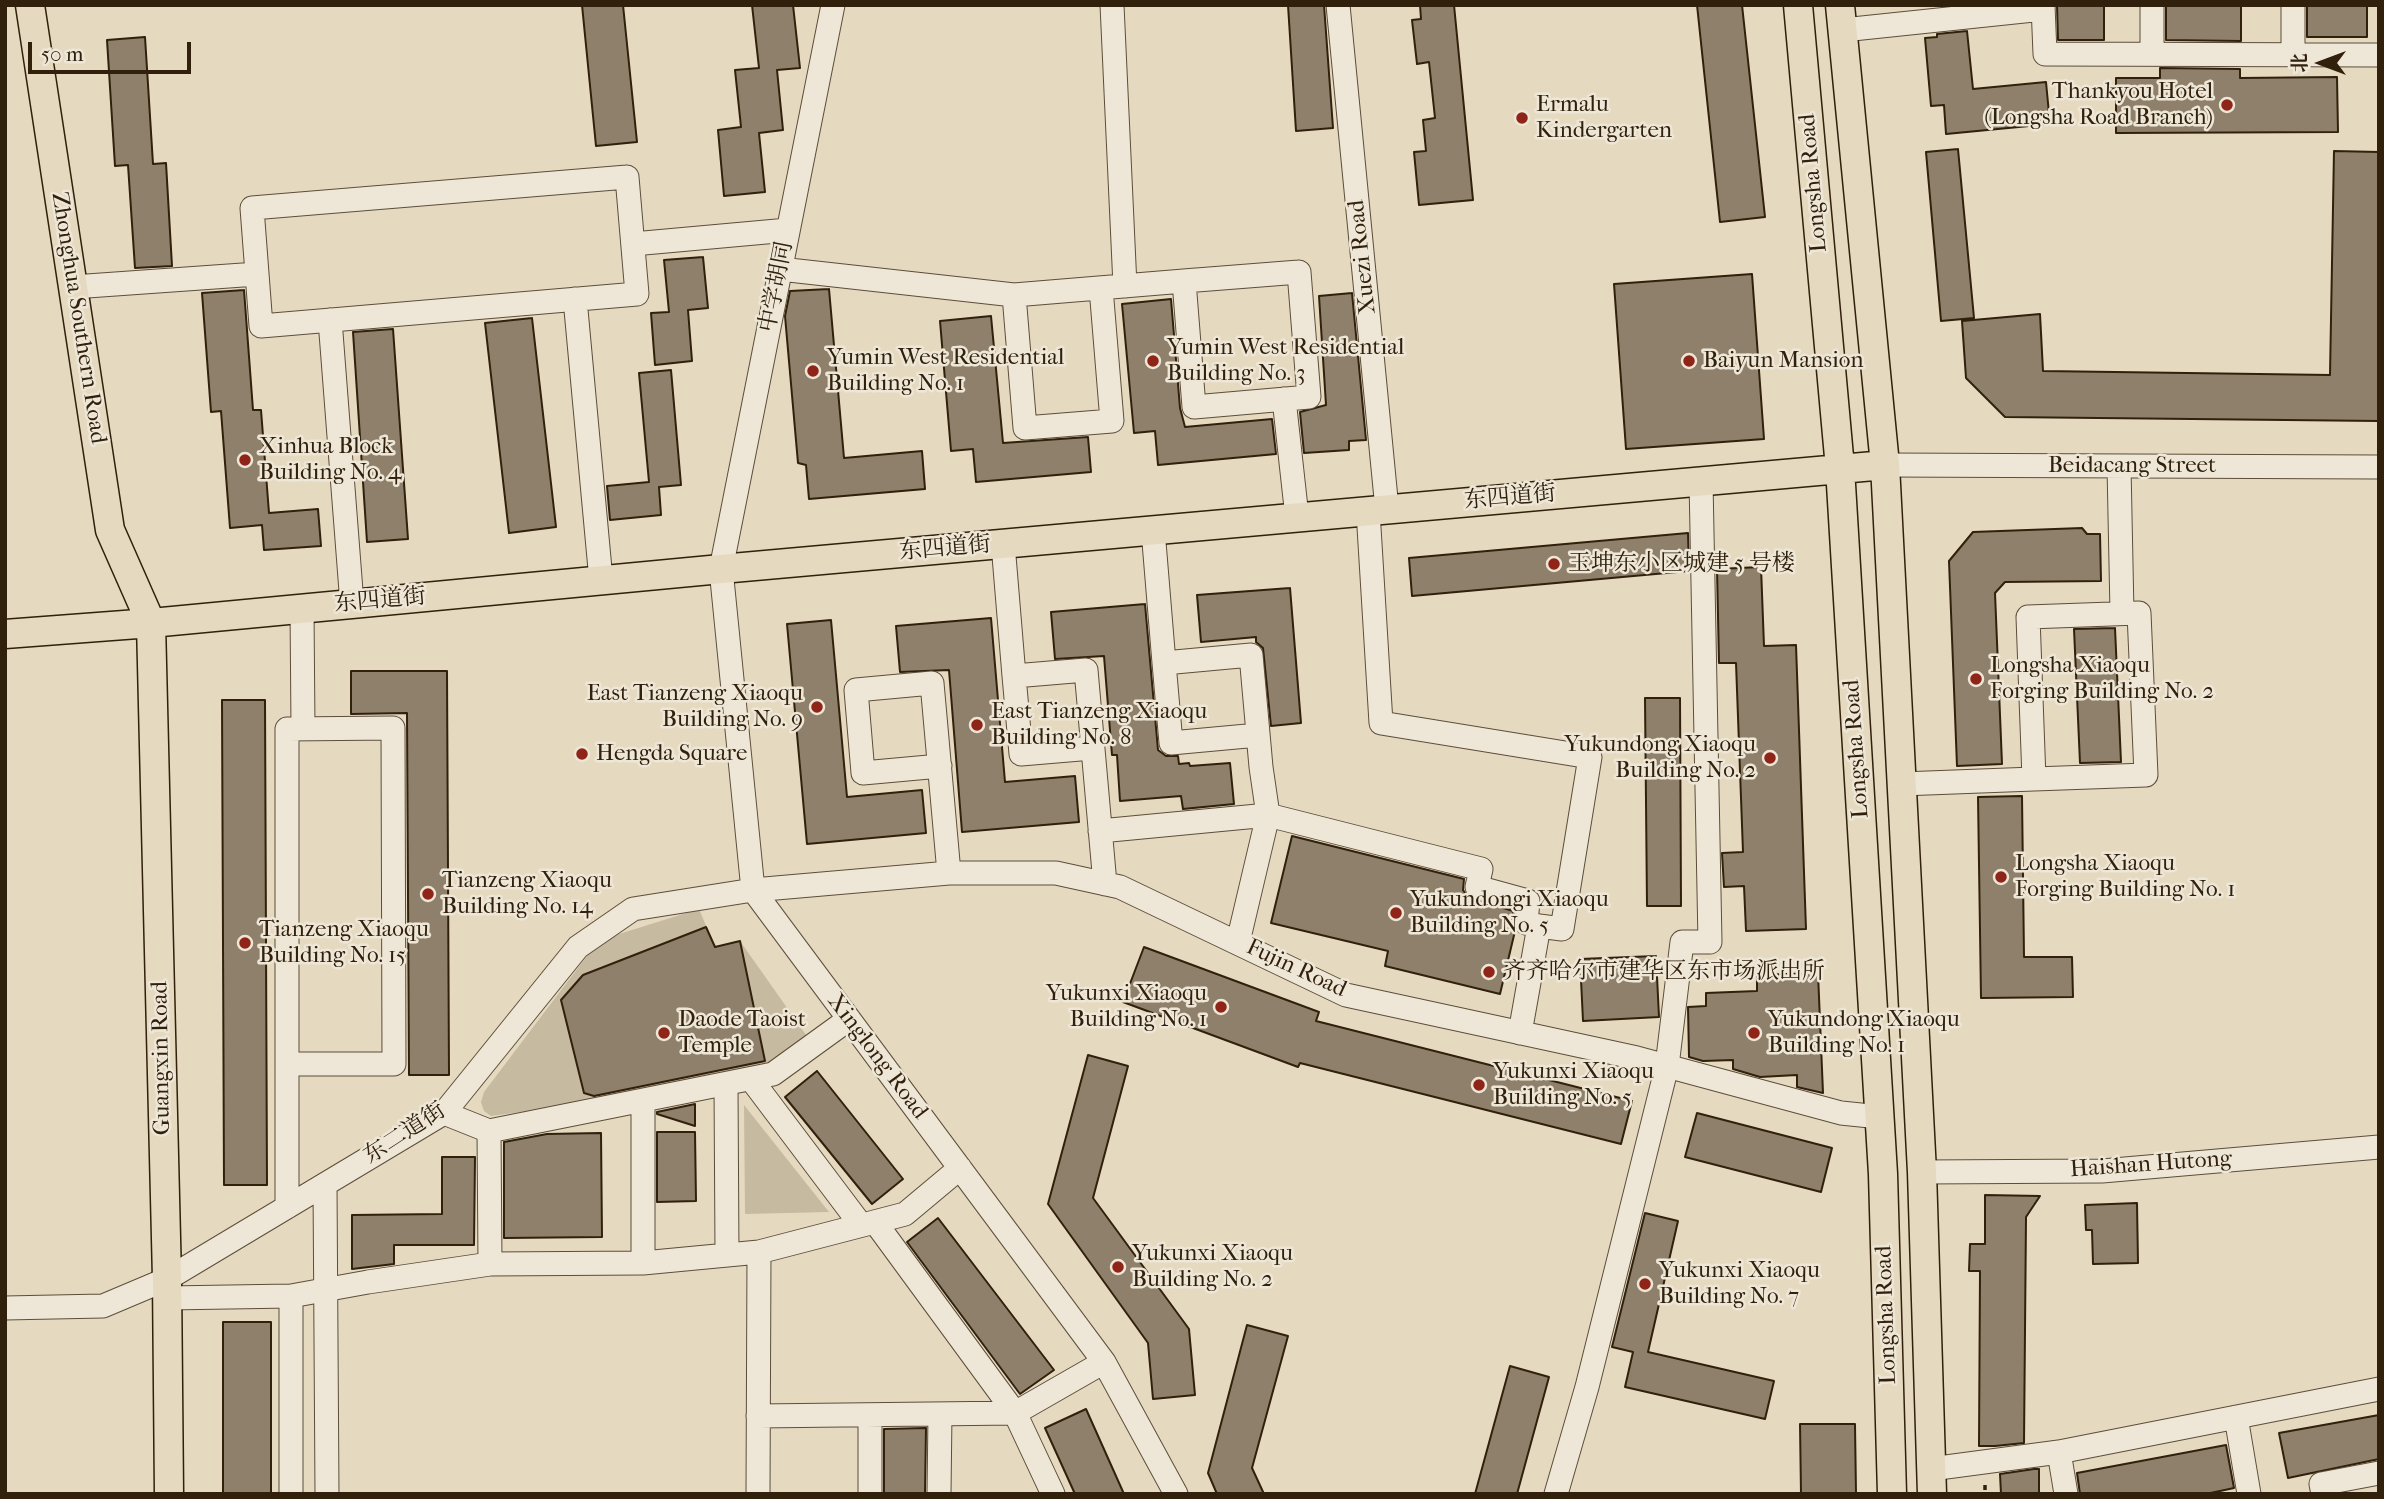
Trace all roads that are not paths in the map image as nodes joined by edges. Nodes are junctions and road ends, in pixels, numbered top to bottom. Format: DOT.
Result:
graph roads {
  1 [pos="30,5"];
  2 [pos="833,5"];
  3 [pos="1112,5"];
  4 [pos="1338,5"];
  5 [pos="1798,5"];
  6 [pos="2152,5"];
  7 [pos="2294,5"];
  8 [pos="2043,7"];
  9 [pos="1842,18"];
  10 [pos="2152,54"];
  11 [pos="2293,54"];
  12 [pos="2379,55"];
  13 [pos="788,230"];
  14 [pos="633,244"];
  15 [pos="780,269"];
  16 [pos="257,274"];
  17 [pos="1196,280"];
  18 [pos="1125,286"];
  19 [pos="73,287"];
  20 [pos="1101,288"];
  21 [pos="1014,295"];
  22 [pos="575,299"];
  23 [pos="330,320"];
  24 [pos="1284,399"];
  25 [pos="1885,465"];
  26 [pos="2119,466"];
  27 [pos="2379,467"];
  28 [pos="1840,468"];
  29 [pos="1701,481"];
  30 [pos="1378,510"];
  31 [pos="1297,517"];
  32 [pos="1153,530"];
  33 [pos="1003,544"];
  34 [pos="721,569"];
  35 [pos="601,580"];
  36 [pos="352,604"];
  37 [pos="302,609"];
  38 [pos="2122,613"];
  39 [pos="150,623"];
  40 [pos="5,634"];
  41 [pos="1164,663"];
  42 [pos="1014,676"];
  43 [pos="303,729"];
  44 [pos="1258,735"];
  45 [pos="1092,748"];
  46 [pos="940,766"];
  47 [pos="2034,779"];
  48 [pos="1901,783"];
  49 [pos="1268,815"];
  50 [pos="1100,831"];
  51 [pos="949,873"];
  52 [pos="1105,884"];
  53 [pos="753,890"];
  54 [pos="1539,926"];
  55 [pos="1238,942"];
  56 [pos="849,1019"];
  57 [pos="1520,1033"];
  58 [pos="288,1064"];
  59 [pos="1667,1066"];
  60 [pos="751,1079"];
  61 [pos="726,1084"];
  62 [pos="643,1101"];
  63 [pos="444,1113"];
  64 [pos="1880,1117"];
  65 [pos="489,1131"];
  66 [pos="2379,1147"];
  67 [pos="960,1168"];
  68 [pos="1922,1172"];
  69 [pos="325,1185"];
  70 [pos="287,1207"];
  71 [pos="868,1224"];
  72 [pos="759,1252"];
  73 [pos="727,1255"];
  74 [pos="643,1263"];
  75 [pos="490,1264"];
  76 [pos="168,1289"];
  77 [pos="326,1290"];
  78 [pos="291,1296"];
  79 [pos="5,1308"];
  80 [pos="1104,1362"];
  81 [pos="2379,1389"];
  82 [pos="1015,1413"];
  83 [pos="940,1414"];
  84 [pos="870,1415"];
  85 [pos="758,1416"];
  86 [pos="2236,1417"];
  87 [pos="2059,1452"];
  88 [pos="2379,1473"];
  89 [pos="1932,1481"];
  90 [pos="169,1494"];
  91 [pos="291,1494"];
  92 [pos="327,1494"];
  93 [pos="758,1494"];
  94 [pos="870,1494"];
  95 [pos="939,1494"];
  96 [pos="1053,1494"];
  97 [pos="1176,1494"];
  98 [pos="1556,1494"];
  99 [pos="1892,1494"];
  100 [pos="2066,1494"];
  101 [pos="2249,1494"];
  102 [pos="2323,1494"];
  1 -- 19 [label="main road, Zhonghua Southern Road"];
  2 -- 13 [label="street, 中学胡同"];
  3 -- 18 [label="street"];
  4 -- 30 [label="street, Xuezi Road"];
  5 -- 28 [label="main road, Longsha Road"];
  6 -- 10 [label="street"];
  7 -- 11 [label="street"];
  8 -- 9 [label="street"];
  8 -- 10 [label="street"];
  9 -- 25 [label="main road, Longsha Road"];
  10 -- 11 [label="street"];
  11 -- 12 [label="street"];
  13 -- 14 [label="street"];
  13 -- 15 [label="street, 中学胡同"];
  14 -- 16 [label="street"];
  14 -- 22 [label="street"];
  15 -- 21 [label="street"];
  15 -- 34 [label="street, 中学胡同"];
  16 -- 19 [label="street"];
  16 -- 23 [label="street"];
  17 -- 18 [label="street"];
  17 -- 24 [label="street"];
  17 -- 24 [label="street"];
  18 -- 20 [label="street"];
  19 -- 39 [label="main road, Zhonghua Southern Road"];
  20 -- 21 [label="street"];
  20 -- 21 [label="street"];
  22 -- 23 [label="street"];
  22 -- 35 [label="street"];
  23 -- 36 [label="street"];
  24 -- 31 [label="street"];
  25 -- 26 [label="street, Beidacang Street"];
  25 -- 28 [label="main road, 东四道街"];
  25 -- 48 [label="main road, Longsha Road"];
  26 -- 27 [label="street, Beidacang Street"];
  26 -- 38 [label="street"];
  28 -- 29 [label="main road, 东四道街"];
  28 -- 64 [label="main road, Longsha Road"];
  29 -- 30 [label="main road, 东四道街"];
  29 -- 59 [label="street"];
  30 -- 31 [label="main road, 东四道街"];
  30 -- 54 [label="street, Xuezi Road"];
  31 -- 32 [label="main road, 东四道街"];
  32 -- 33 [label="main road, 东四道街"];
  32 -- 41 [label="street"];
  33 -- 34 [label="main road, 东四道街"];
  33 -- 42 [label="street"];
  34 -- 35 [label="main road, 东四道街"];
  34 -- 53 [label="street"];
  35 -- 36 [label="main road, 东四道街"];
  36 -- 37 [label="main road, 东四道街"];
  37 -- 39 [label="main road, 东四道街"];
  37 -- 43 [label="street"];
  38 -- 47 [label="street"];
  38 -- 47 [label="street"];
  39 -- 40 [label="main road, 东四道街"];
  39 -- 76 [label="main road, Guangxin Road"];
  41 -- 44 [label="street"];
  41 -- 44 [label="street"];
  42 -- 45 [label="street"];
  42 -- 45 [label="street"];
  43 -- 58 [label="street"];
  43 -- 58 [label="street"];
  44 -- 49 [label="street"];
  45 -- 50 [label="street"];
  46 -- 46 [label="street"];
  46 -- 51 [label="street"];
  47 -- 48 [label="street"];
  48 -- 68 [label="main road, Longsha Road"];
  49 -- 50 [label="street"];
  49 -- 54 [label="street"];
  49 -- 55 [label="street"];
  50 -- 52 [label="street"];
  51 -- 52 [label="street, Fujin Road"];
  51 -- 53 [label="street, Fujin Road"];
  52 -- 55 [label="street, Fujin Road"];
  53 -- 56 [label="street, Xinglong Road"];
  53 -- 63 [label="street, 东二道街"];
  54 -- 57 [label="street"];
  55 -- 57 [label="street, Fujin Road"];
  56 -- 60 [label="street"];
  56 -- 67 [label="street, Xinglong Road"];
  57 -- 59 [label="street, Fujin Road"];
  58 -- 70 [label="street"];
  59 -- 64 [label="street, Fujin Road"];
  59 -- 98 [label="street"];
  60 -- 61 [label="street"];
  60 -- 71 [label="street"];
  61 -- 62 [label="street"];
  61 -- 73 [label="street"];
  62 -- 65 [label="street"];
  62 -- 74 [label="street"];
  63 -- 65 [label="street"];
  63 -- 69 [label="street, 东二道街"];
  64 -- 99 [label="main road, Longsha Road"];
  65 -- 75 [label="street"];
  66 -- 68 [label="street, Haishan Hutong"];
  67 -- 71 [label="street"];
  67 -- 80 [label="street, Xinglong Road"];
  68 -- 89 [label="main road, Longsha Road"];
  69 -- 70 [label="street, 东二道街"];
  69 -- 77 [label="street"];
  70 -- 76 [label="street, 东二道街"];
  71 -- 72 [label="street"];
  71 -- 82 [label="street"];
  72 -- 73 [label="street"];
  72 -- 85 [label="street"];
  73 -- 74 [label="street"];
  74 -- 75 [label="street"];
  75 -- 77 [label="street"];
  76 -- 78 [label="street"];
  76 -- 79 [label="street, 东二道街"];
  76 -- 90 [label="main road, Guangxin Road"];
  77 -- 78 [label="street"];
  77 -- 92 [label="street"];
  78 -- 91 [label="street"];
  80 -- 82 [label="street"];
  80 -- 97 [label="street, Xinglong Road"];
  81 -- 86 [label="street"];
  82 -- 83 [label="street"];
  82 -- 96 [label="street"];
  83 -- 84 [label="street"];
  83 -- 95 [label="street"];
  84 -- 85 [label="street"];
  84 -- 94 [label="street"];
  85 -- 93 [label="street"];
  86 -- 87 [label="street"];
  86 -- 101 [label="street"];
  87 -- 89 [label="street"];
  87 -- 100 [label="street"];
  88 -- 102 [label="street"];
}
